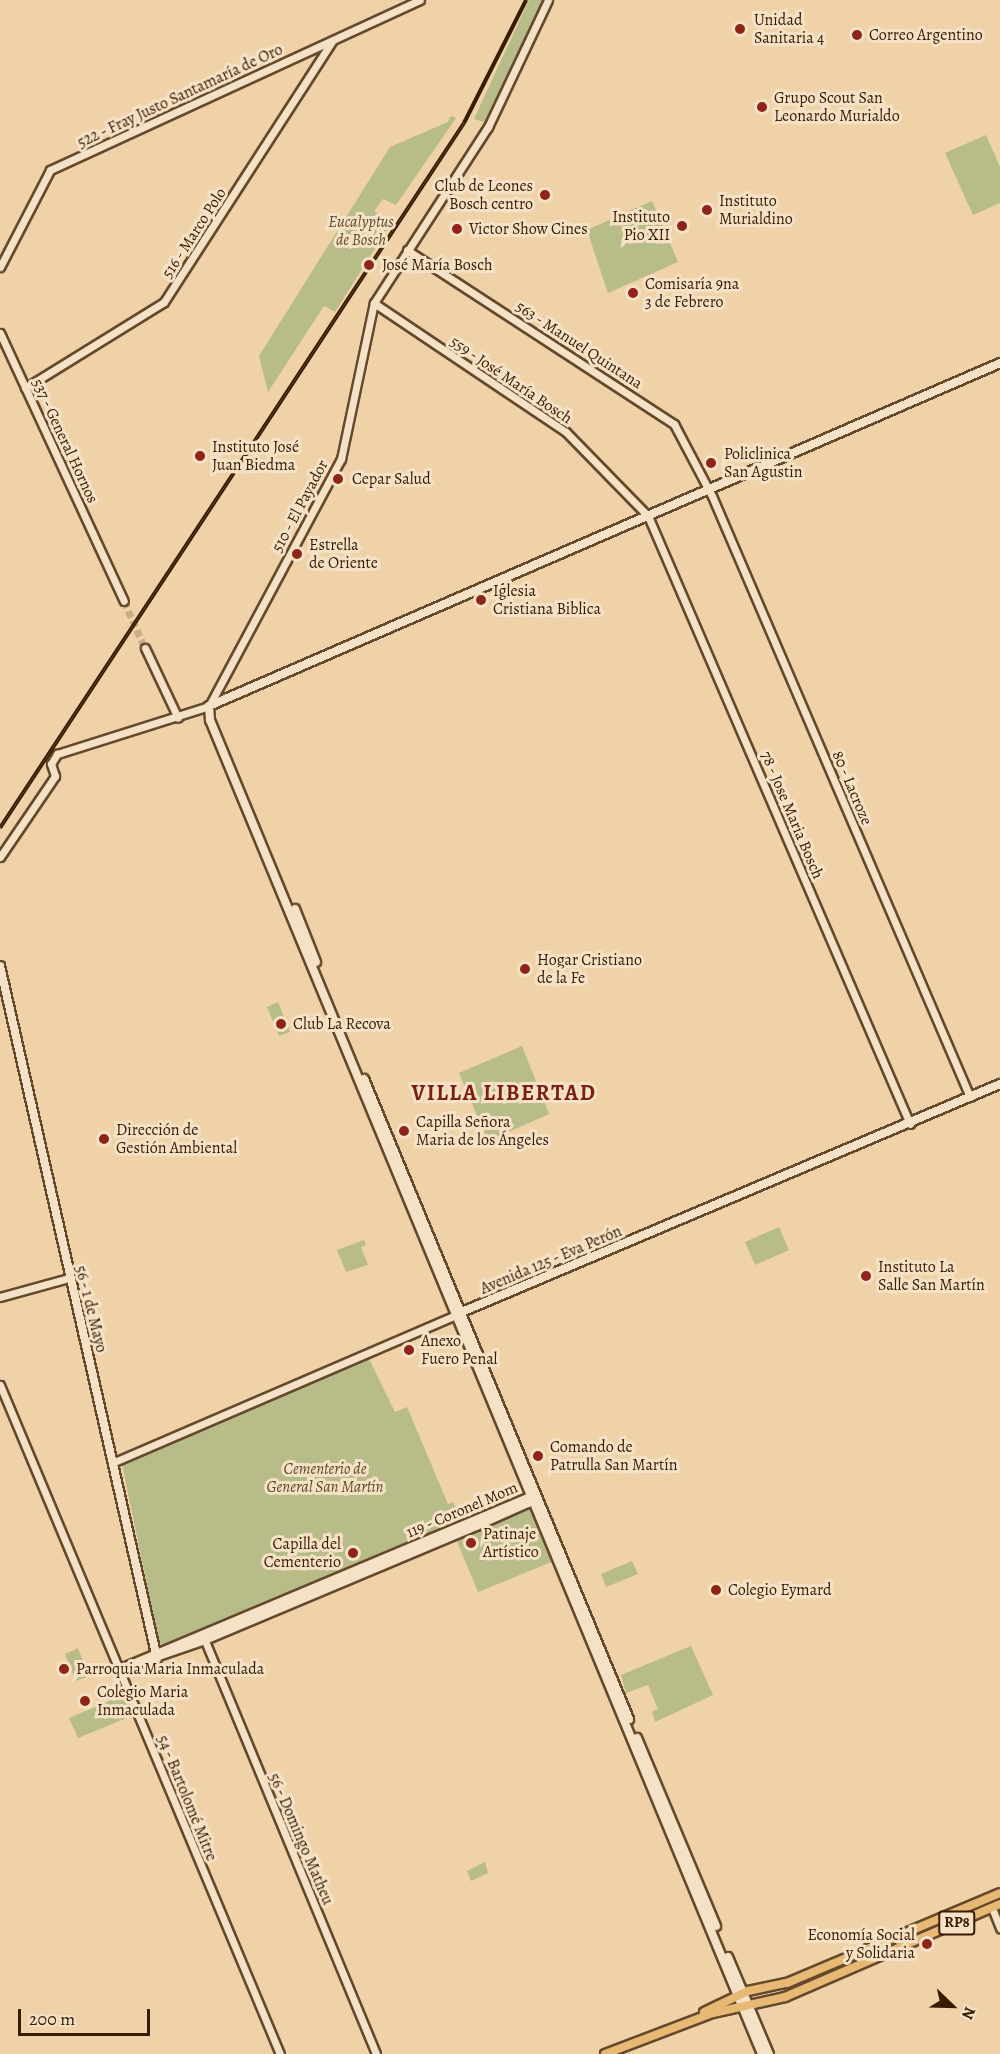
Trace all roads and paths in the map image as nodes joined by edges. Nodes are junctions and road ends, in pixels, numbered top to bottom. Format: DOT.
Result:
graph roads {
  1 [pos="420,0"];
  2 [pos="548,0"];
  3 [pos="332,41"];
  4 [pos="407,250"];
  5 [pos="0,267"];
  6 [pos="374,303"];
  7 [pos="0,333"];
  8 [pos="1000,363"];
  9 [pos="26,388"];
  10 [pos="709,489"];
  11 [pos="648,516"];
  12 [pos="124,601"];
  13 [pos="146,648"];
  14 [pos="209,710"];
  15 [pos="178,718"];
  16 [pos="0,857"];
  17 [pos="0,966"];
  18 [pos="1000,1084"];
  19 [pos="970,1097"];
  20 [pos="909,1124"];
  21 [pos="69,1278"];
  22 [pos="0,1297"];
  23 [pos="459,1314"];
  24 [pos="0,1385"];
  25 [pos="112,1462"];
  26 [pos="532,1496"];
  27 [pos="204,1637"];
  28 [pos="156,1656"];
  29 [pos="121,1669"];
  30 [pos="1000,1893"];
  31 [pos="996,1906"];
  32 [pos="1000,1928"];
  33 [pos="740,1994"];
  34 [pos="744,2005"];
  35 [pos="679,2024"];
  36 [pos="280,2054"];
  37 [pos="376,2054"];
  38 [pos="605,2054"];
  39 [pos="762,2054"];
  40 [pos="769,2054"];
  1 -- 3 [label="street, 522 - Fray Justo Santamaría de Oro"];
  2 -- 4 [label="street, 510 - El Payador"];
  3 -- 5 [label="street, 522 - Fray Justo Santamaría de Oro"];
  3 -- 9 [label="street, 516 - Marco Polo"];
  4 -- 6 [label="street, 510 - El Payador"];
  4 -- 10 [label="street, 563 - Manuel Quintana"];
  6 -- 11 [label="street, 559 - José María Bosch"];
  6 -- 14 [label="street, 510 - El Payador"];
  7 -- 9 [label="street, 537 - General Hornos"];
  8 -- 10 [label="main road"];
  9 -- 12 [label="street, 537 - General Hornos"];
  10 -- 11 [label="main road"];
  10 -- 19 [label="street, 80 - Lacroze"];
  11 -- 14 [label="main road"];
  11 -- 20 [label="street, 78 - Jose Maria Bosch"];
  13 -- 15 [label="street"];
  14 -- 15 [label="street"];
  14 -- 23 [label="main road"];
  15 -- 16 [label="street"];
  17 -- 21 [label="main road, 56 - 1 de Mayo"];
  18 -- 19 [label="main road, Avenida 125 - Eva Perón"];
  19 -- 20 [label="main road, Avenida 125 - Eva Perón"];
  20 -- 23 [label="main road, Avenida 125 - Eva Perón"];
  21 -- 22 [label="street"];
  21 -- 25 [label="main road, 56 - 1 de Mayo"];
  23 -- 25 [label="street, Avenida 125 - Eva Perón"];
  23 -- 26 [label="main road"];
  23 -- 33 [label="main road"];
  24 -- 29 [label="street, 54 - Bartolomé Mitre"];
  25 -- 28 [label="main road, 56 - 1 de Mayo"];
  26 -- 27 [label="main road, 119 - Coronel Mom"];
  26 -- 33 [label="main road"];
  27 -- 28 [label="main road, 119 - Coronel Mom"];
  27 -- 37 [label="street, 56 - Domingo Matheu"];
  28 -- 29 [label="main road, 119 - Coronel Mom"];
  29 -- 36 [label="street, 54 - Bartolomé Mitre"];
  30 -- 33 [label="main road, RP8"];
  31 -- 32 [label="street"];
  31 -- 34 [label="main road, RP8"];
  33 -- 34 [label="main road"];
  33 -- 35 [label="main road, RP8"];
  34 -- 35 [label="main road, RP8"];
  34 -- 39 [label="main road"];
  34 -- 40 [label="main road"];
  35 -- 38 [label="main road, RP8"];
}
